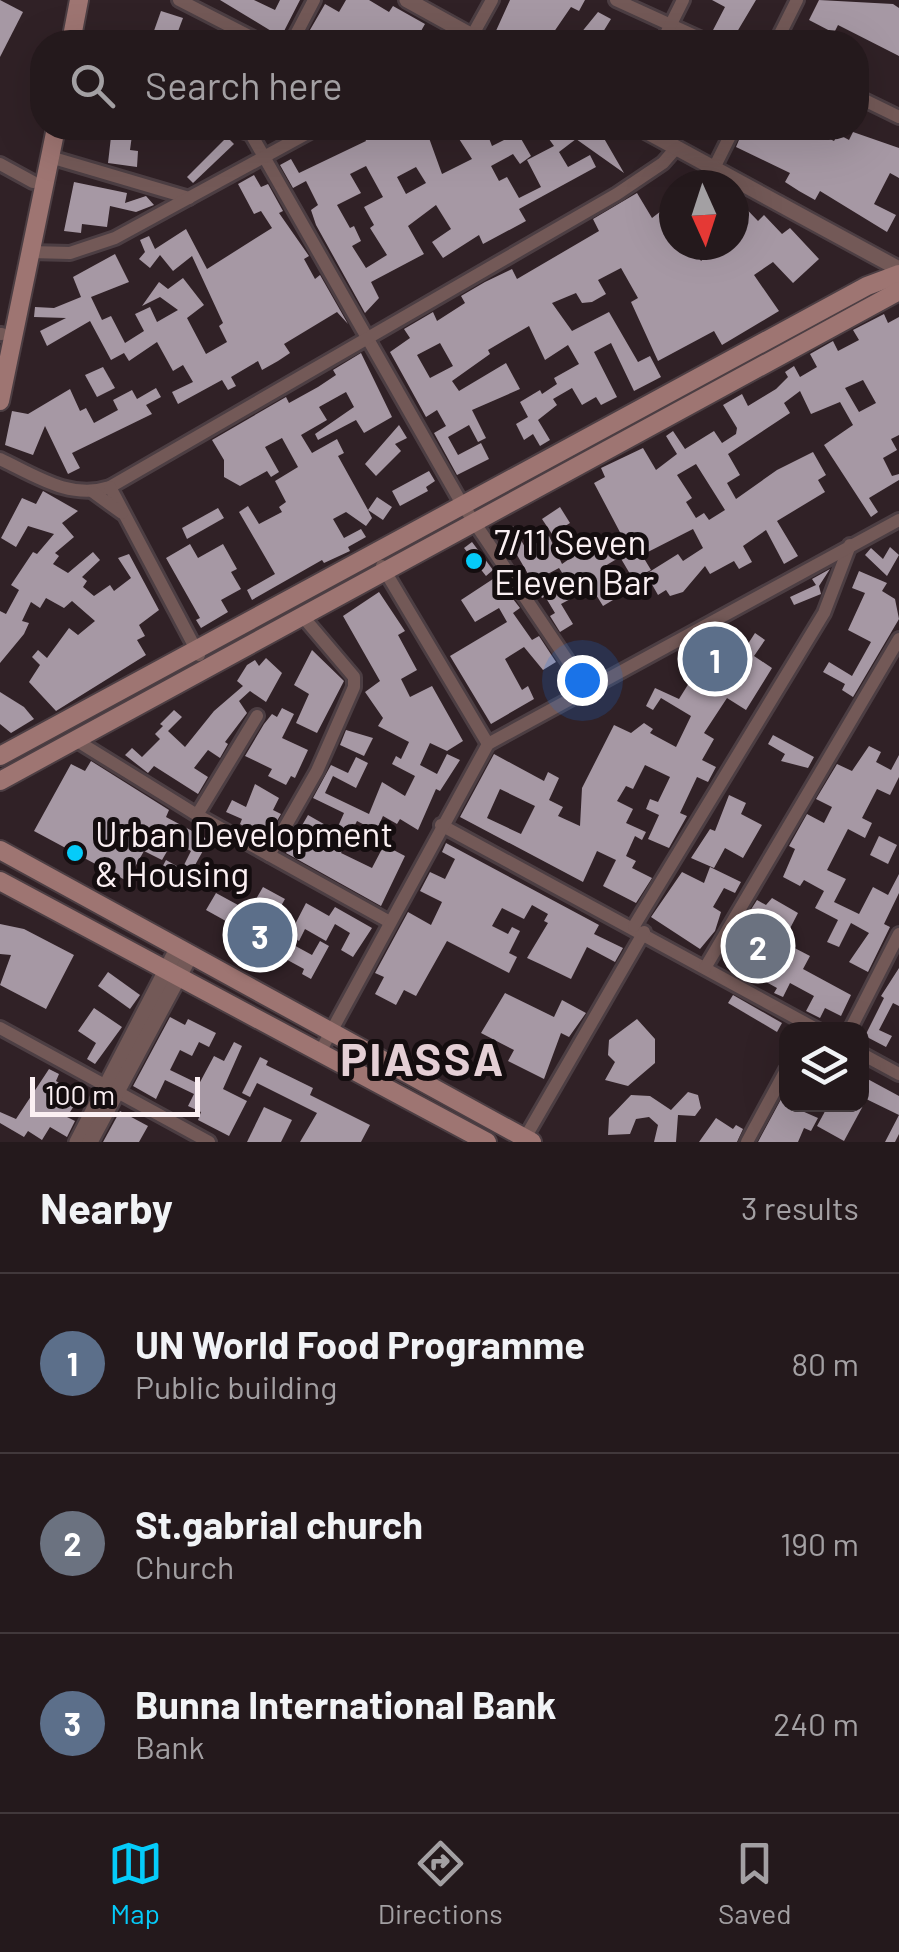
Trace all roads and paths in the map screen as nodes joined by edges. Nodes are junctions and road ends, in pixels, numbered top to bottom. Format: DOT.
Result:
graph roads {
  1 [pos="67,0"];
  2 [pos="79,0"];
  3 [pos="179,0"];
  4 [pos="314,0"];
  5 [pos="407,0"];
  6 [pos="492,0"];
  7 [pos="616,0"];
  8 [pos="683,0"];
  9 [pos="798,0"];
  10 [pos="670,26"];
  11 [pos="62,30"];
  12 [pos="73,30"];
  13 [pos="238,30"];
  14 [pos="298,30"];
  15 [pos="456,30"];
  16 [pos="477,30"];
  17 [pos="668,30"];
  18 [pos="680,30"];
  19 [pos="782,30"];
  20 [pos="869,102"];
  21 [pos="899,117"];
  22 [pos="42,140"];
  23 [pos="53,140"];
  24 [pos="256,140"];
  25 [pos="296,140"];
  26 [pos="663,140"];
  27 [pos="728,140"];
  28 [pos="677,147"];
  29 [pos="50,156"];
  30 [pos="263,158"];
  31 [pos="0,164"];
  32 [pos="715,166"];
  33 [pos="33,182"];
  34 [pos="189,198"];
  35 [pos="30,252"];
  36 [pos="899,272"];
  37 [pos="899,292"];
  38 [pos="1,337"];
  39 [pos="365,338"];
  40 [pos="0,402"];
  41 [pos="638,410"];
  42 [pos="646,427"];
  43 [pos="0,460"];
  44 [pos="110,487"];
  45 [pos="93,492"];
  46 [pos="462,504"];
  47 [pos="122,513"];
  48 [pos="899,520"];
  49 [pos="474,522"];
  50 [pos="850,545"];
  51 [pos="374,553"];
  52 [pos="386,572"];
  53 [pos="304,618"];
  54 [pos="899,638"];
  55 [pos="197,652"];
  56 [pos="208,670"];
  57 [pos="588,692"];
  58 [pos="257,716"];
  59 [pos="74,739"];
  60 [pos="488,744"];
  61 [pos="0,756"];
  62 [pos="0,780"];
  63 [pos="197,815"];
  64 [pos="441,825"];
  65 [pos="0,850"];
  66 [pos="269,855"];
  67 [pos="0,881"];
  68 [pos="388,921"];
  69 [pos="639,929"];
  70 [pos="899,934"];
  71 [pos="184,953"];
  72 [pos="705,968"];
  73 [pos="174,973"];
  74 [pos="802,1022"];
  75 [pos="854,1022"];
  76 [pos="0,1028"];
  77 [pos="330,1032"];
  78 [pos="320,1052"];
  79 [pos="869,1058"];
  80 [pos="899,1074"];
  81 [pos="779,1083"];
  82 [pos="113,1090"];
  83 [pos="479,1111"];
  84 [pos="466,1137"];
  85 [pos="528,1140"];
  86 [pos="77,1142"];
  87 [pos="90,1142"];
  88 [pos="209,1142"];
  89 [pos="487,1142"];
  90 [pos="748,1142"];
  1 -- 11 [label="main road"];
  2 -- 12 [label="main road"];
  3 -- 13 [label="street"];
  4 -- 14 [label="street"];
  5 -- 15 [label="street"];
  6 -- 16 [label="street"];
  7 -- 10 [label="street"];
  8 -- 10 [label="street"];
  9 -- 19 [label="street"];
  10 -- 17 [label="street"];
  10 -- 18 [label="street"];
  20 -- 21 [label="street"];
  22 -- 33 [label="main road"];
  23 -- 29 [label="main road"];
  24 -- 30 [label="street"];
  25 -- 30 [label="street"];
  26 -- 28 [label="street"];
  27 -- 32 [label="street"];
  28 -- 32 [label="street"];
  28 -- 39 [label="street"];
  29 -- 34 [label="street"];
  29 -- 35 [label="main road"];
  30 -- 34 [label="street"];
  30 -- 39 [label="street"];
  31 -- 33 [label="street"];
  32 -- 36 [label="street"];
  33 -- 38 [label="main road"];
  34 -- 35 [label="street"];
  35 -- 40 [label="main road"];
  36 -- 41 [label="main road"];
  37 -- 42 [label="main road"];
  39 -- 44 [label="street"];
  39 -- 46 [label="street"];
  41 -- 42 [label="main road"];
  41 -- 46 [label="main road"];
  42 -- 49 [label="main road"];
  43 -- 45 [label="street"];
  44 -- 45 [label="street"];
  44 -- 47 [label="street"];
  45 -- 47 [label="street"];
  46 -- 49 [label="street"];
  46 -- 51 [label="main road"];
  47 -- 55 [label="street"];
  48 -- 50 [label="street"];
  49 -- 52 [label="main road"];
  49 -- 57 [label="street"];
  50 -- 57 [label="street"];
  50 -- 69 [label="street"];
  51 -- 52 [label="street"];
  51 -- 55 [label="main road"];
  52 -- 53 [label="main road"];
  52 -- 60 [label="street"];
  53 -- 56 [label="main road"];
  53 -- 66 [label="street"];
  54 -- 72 [label="street"];
  55 -- 56 [label="street"];
  55 -- 61 [label="main road"];
  56 -- 59 [label="main road"];
  57 -- 60 [label="street"];
  58 -- 63 [label="street"];
  59 -- 62 [label="main road"];
  59 -- 63 [label="street"];
  60 -- 64 [label="street"];
  63 -- 66 [label="street"];
  64 -- 68 [label="street"];
  64 -- 69 [label="street"];
  65 -- 71 [label="main road"];
  66 -- 68 [label="street"];
  67 -- 73 [label="main road"];
  68 -- 77 [label="street"];
  69 -- 72 [label="street"];
  69 -- 85 [label="street"];
  70 -- 75 [label="street"];
  71 -- 73 [label="street"];
  71 -- 77 [label="main road"];
  72 -- 74 [label="street"];
  73 -- 78 [label="main road"];
  73 -- 82 [label="street"];
  76 -- 82 [label="street"];
  77 -- 78 [label="street"];
  77 -- 83 [label="main road"];
  78 -- 84 [label="main road"];
  79 -- 80 [label="street"];
  81 -- 90 [label="street"];
  82 -- 86 [label="street"];
  82 -- 87 [label="street"];
  82 -- 88 [label="street"];
  83 -- 84 [label="street"];
  83 -- 85 [label="main road"];
  84 -- 89 [label="main road"];
}
